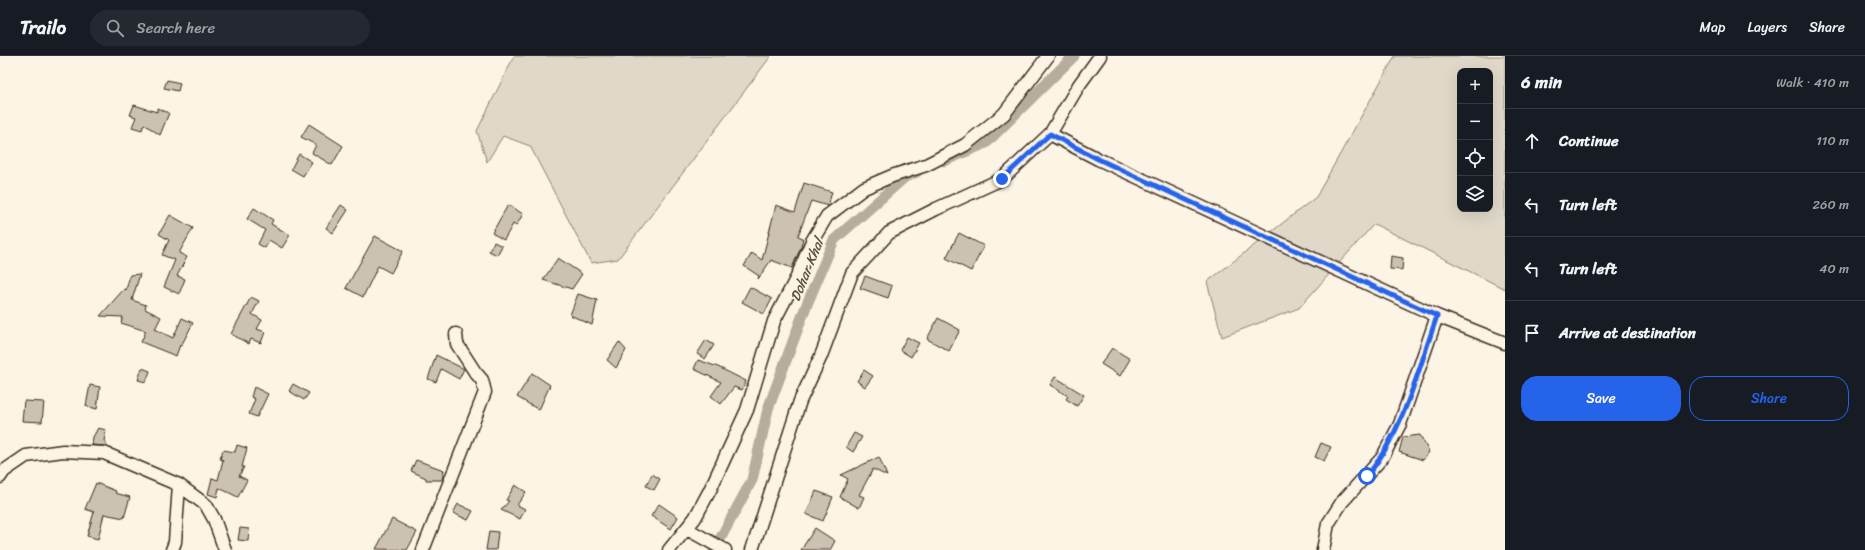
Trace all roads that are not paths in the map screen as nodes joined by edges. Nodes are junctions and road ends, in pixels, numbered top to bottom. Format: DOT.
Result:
graph roads {
  1 [pos="1048,56"];
  2 [pos="1100,56"];
  3 [pos="1050,134"];
  4 [pos="1437,316"];
  5 [pos="456,334"];
  6 [pos="1505,343"];
  7 [pos="0,477"];
  8 [pos="179,484"];
  9 [pos="687,529"];
  10 [pos="172,550"];
  11 [pos="225,550"];
  12 [pos="423,550"];
  13 [pos="669,550"];
  14 [pos="725,550"];
  15 [pos="752,550"];
  16 [pos="1323,550"];
  1 -- 9 [label="street"];
  2 -- 3 [label="street"];
  3 -- 4 [label="street"];
  3 -- 15 [label="street"];
  4 -- 6 [label="street"];
  4 -- 16 [label="street"];
  5 -- 12 [label="street"];
  7 -- 8 [label="street"];
  8 -- 10 [label="street"];
  8 -- 11 [label="street"];
  9 -- 13 [label="street"];
  9 -- 14 [label="street"];
}
